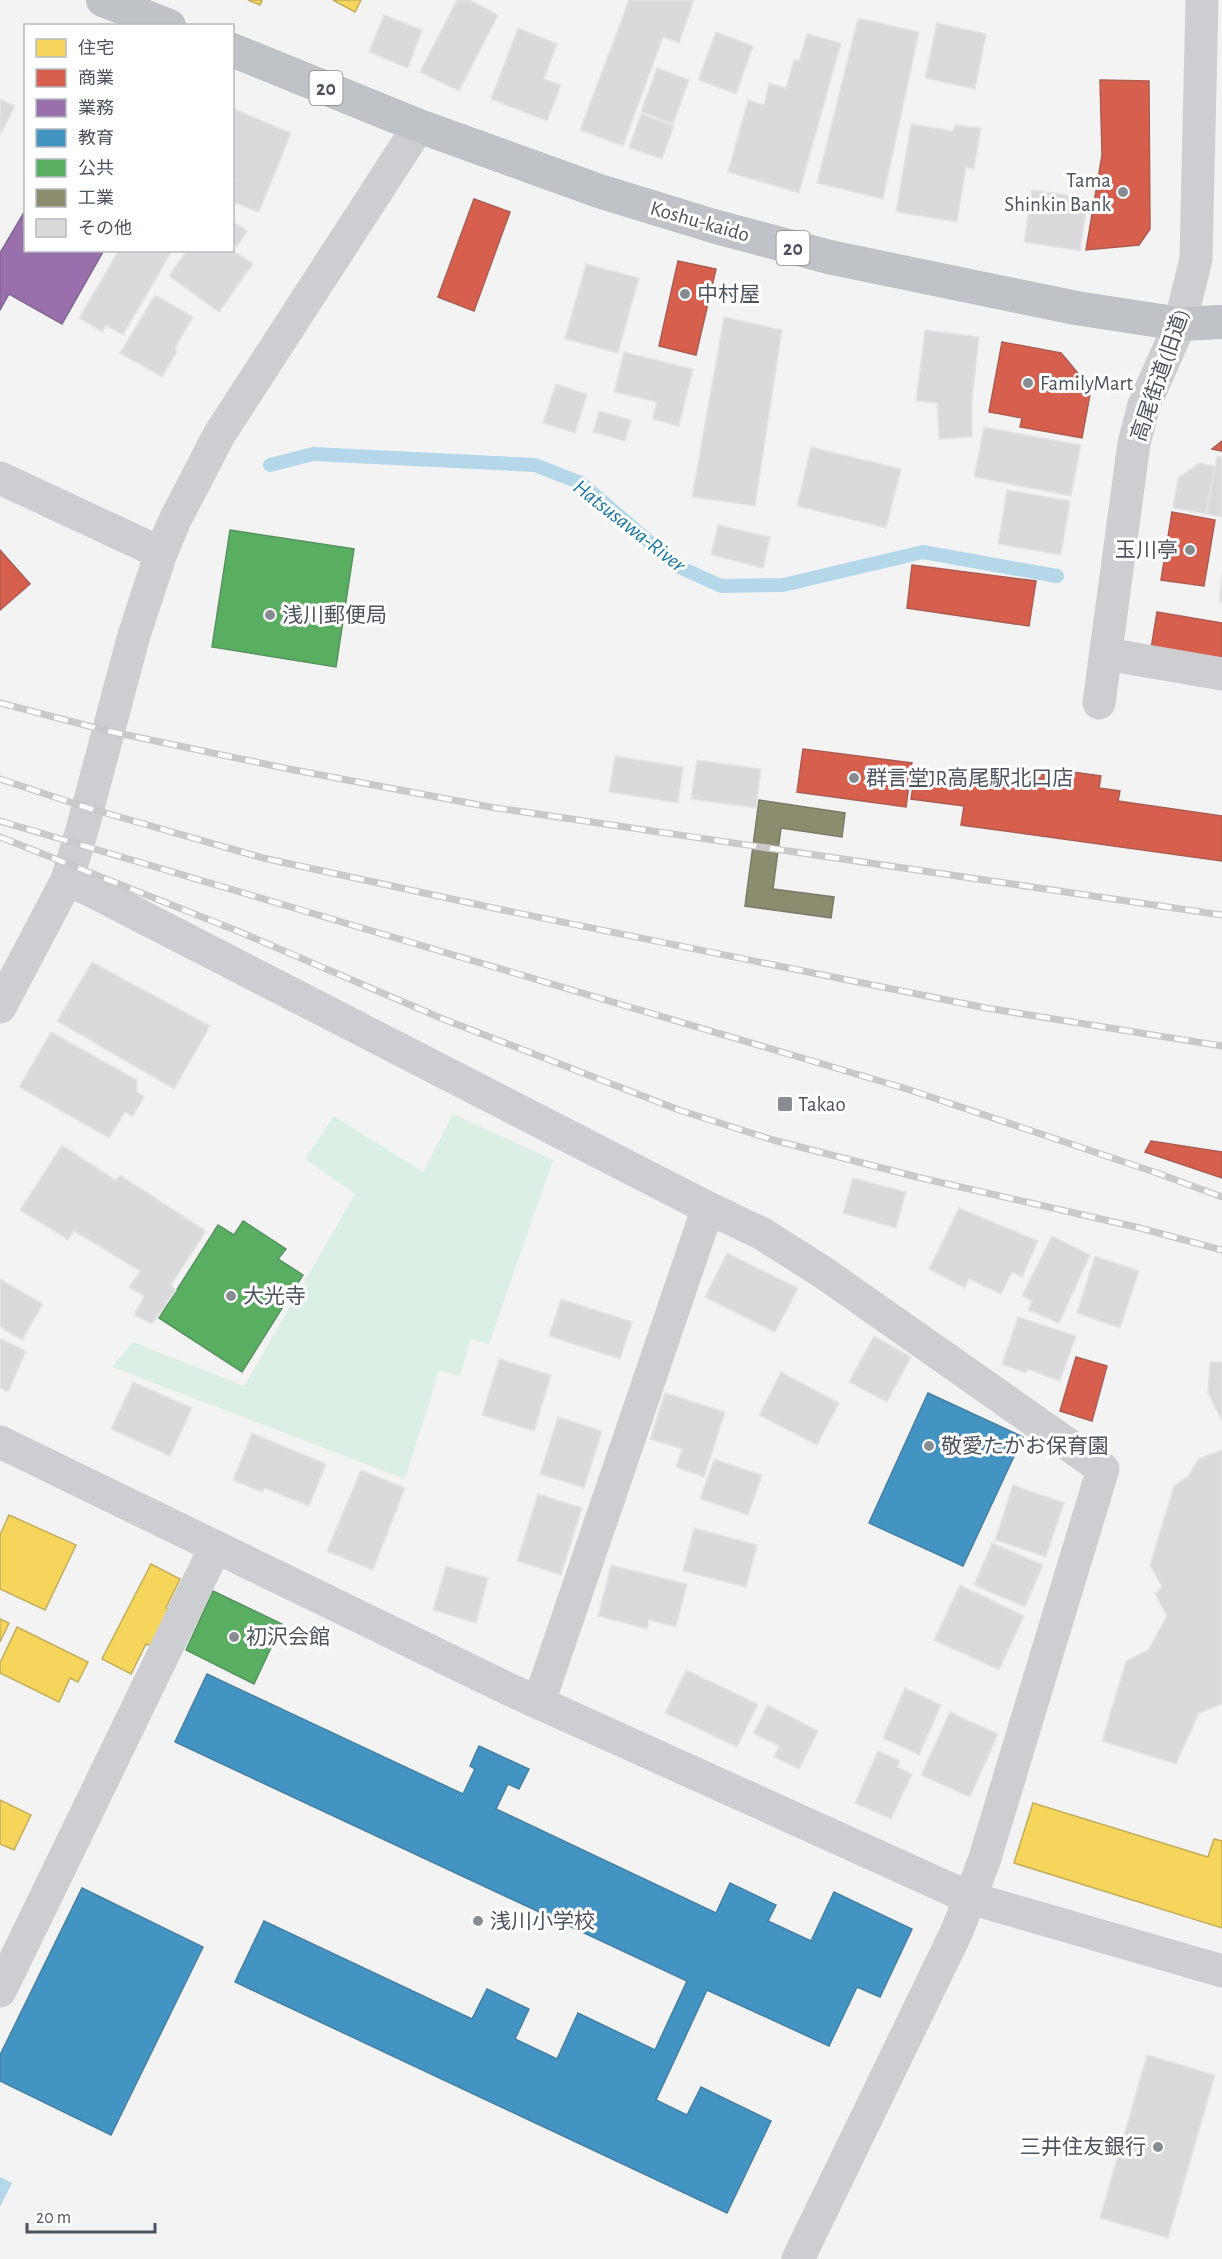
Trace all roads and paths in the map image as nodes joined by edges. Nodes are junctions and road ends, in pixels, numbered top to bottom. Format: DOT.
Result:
graph roads {
  1 [pos="103,0"];
  2 [pos="1202,0"];
  3 [pos="164,24"];
  4 [pos="234,52"];
  5 [pos="419,126"];
  6 [pos="1222,322"];
  7 [pos="1180,324"];
  8 [pos="0,478"];
  9 [pos="161,553"];
  10 [pos="1106,654"];
  11 [pos="1222,674"];
  12 [pos="1099,703"];
  13 [pos="67,880"];
  14 [pos="0,1007"];
  15 [pos="708,1208"];
  16 [pos="0,1442"];
  17 [pos="215,1548"];
  18 [pos="539,1702"];
  19 [pos="970,1898"];
  20 [pos="1222,1971"];
  21 [pos="0,1991"];
  22 [pos="798,2259"];
  1 -- 3 [label="highway"];
  2 -- 7 [label="street, 高尾街道(旧道)"];
  4 -- 5 [label="highway, Koshu-kaido / 20"];
  5 -- 7 [label="highway, Koshu-kaido / 20"];
  5 -- 9 [label="street"];
  6 -- 7 [label="highway, Koshu-kaido / 20"];
  7 -- 10 [label="street, 高尾街道(旧道)"];
  8 -- 9 [label="street"];
  9 -- 13 [label="street"];
  10 -- 11 [label="street"];
  10 -- 12 [label="street, 高尾街道(旧道)"];
  13 -- 14 [label="street"];
  13 -- 15 [label="street"];
  15 -- 18 [label="street"];
  15 -- 19 [label="street"];
  16 -- 17 [label="street"];
  17 -- 18 [label="street"];
  17 -- 21 [label="street"];
  18 -- 19 [label="street"];
  19 -- 20 [label="street"];
  19 -- 22 [label="street"];
}
